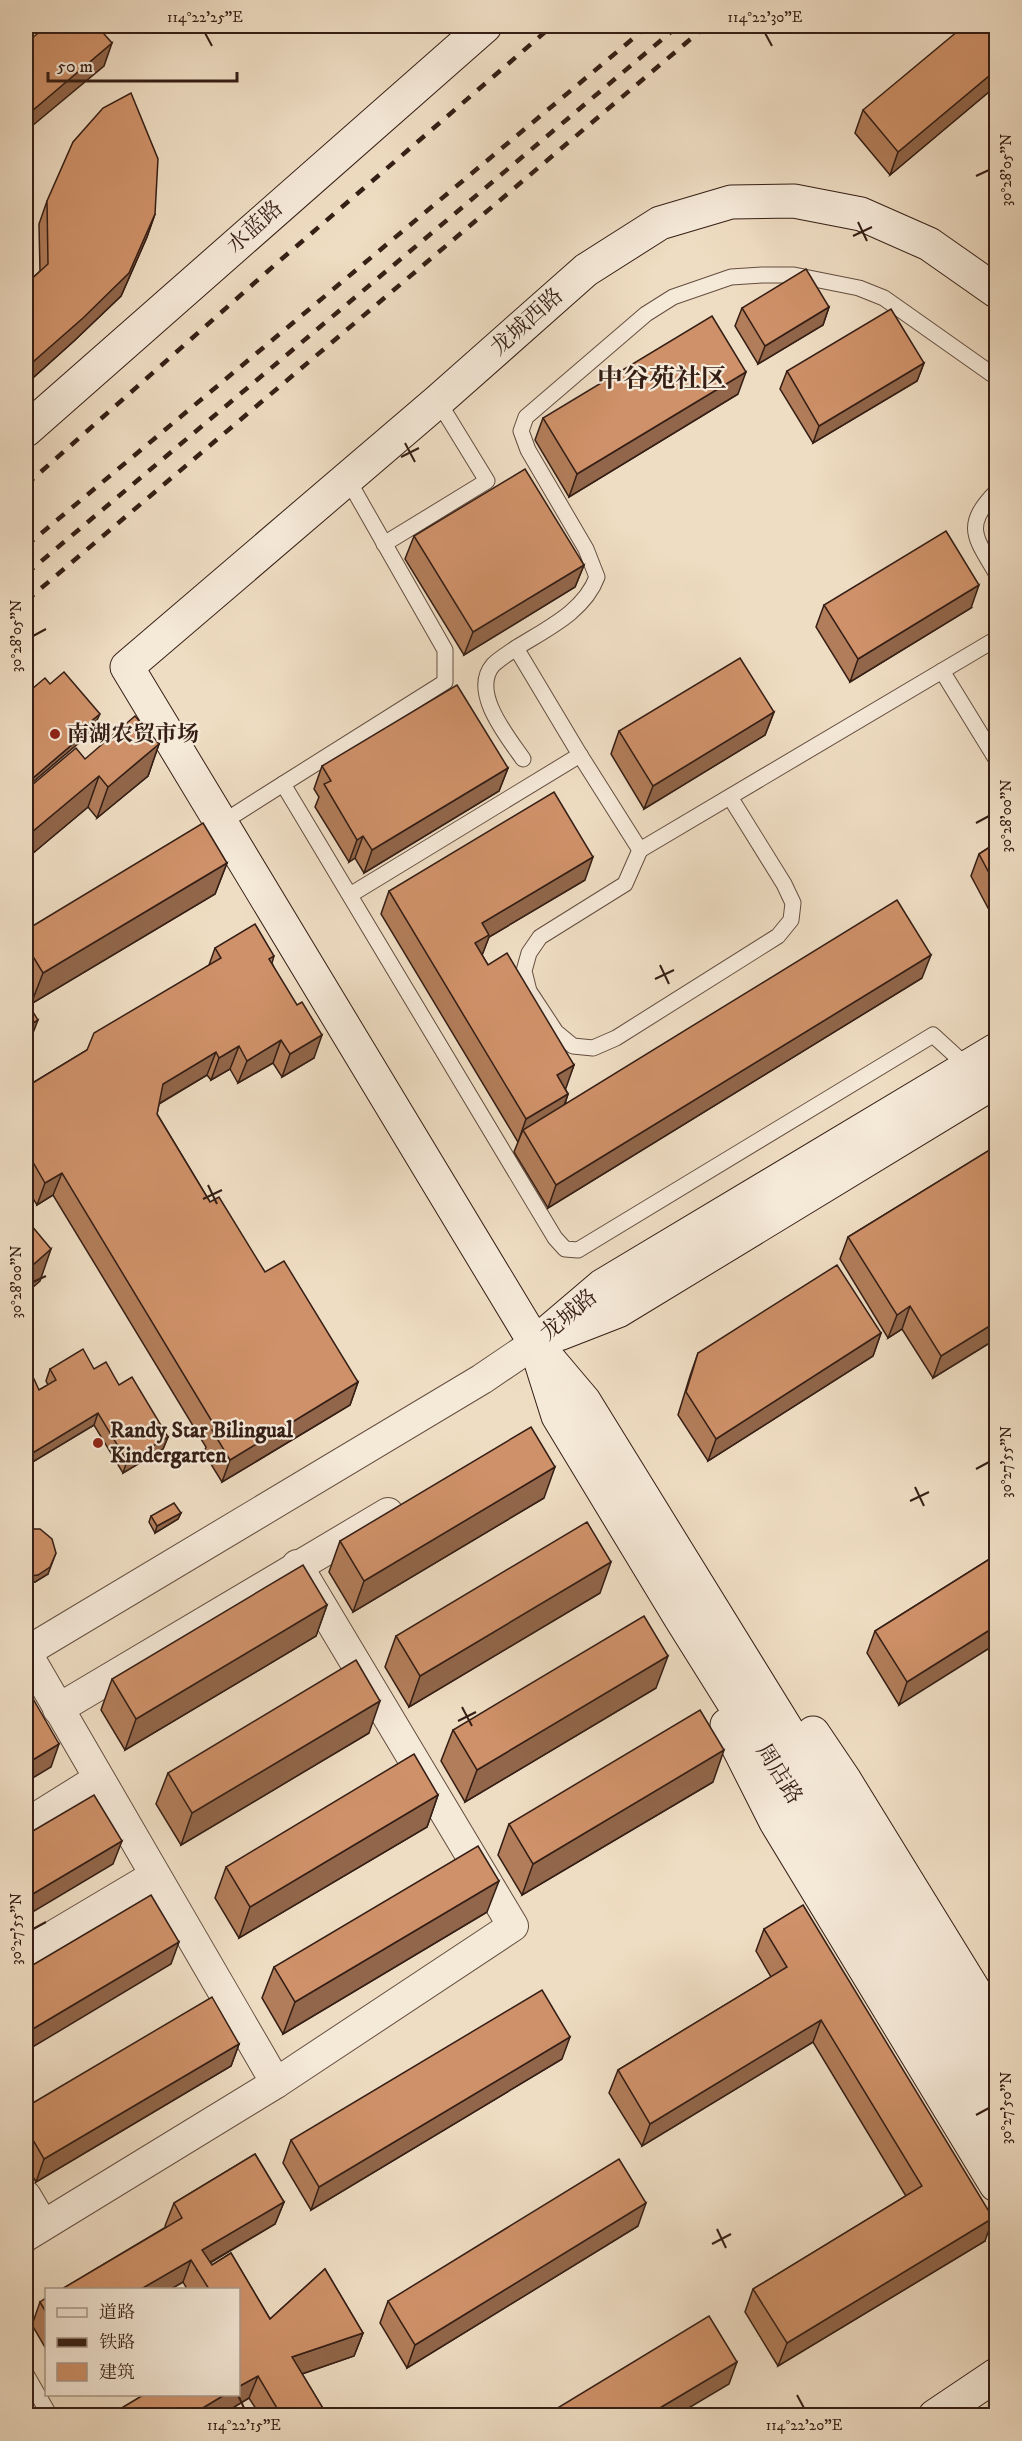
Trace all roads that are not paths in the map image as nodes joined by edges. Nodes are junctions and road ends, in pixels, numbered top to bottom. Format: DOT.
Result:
graph roads {
  1 [pos="485,26"];
  2 [pos="996,291"];
  3 [pos="996,377"];
  4 [pos="438,401"];
  5 [pos="26,430"];
  6 [pos="347,478"];
  7 [pos="996,492"];
  8 [pos="384,544"];
  9 [pos="996,573"];
  10 [pos="996,639"];
  11 [pos="516,648"];
  12 [pos="127,667"];
  13 [pos="942,671"];
  14 [pos="580,755"];
  15 [pos="523,759"];
  16 [pos="996,759"];
  17 [pos="283,784"];
  18 [pos="730,797"];
  19 [pos="220,824"];
  20 [pos="640,850"];
  21 [pos="350,895"];
  22 [pos="996,1050"];
  23 [pos="982,1074"];
  24 [pos="535,1343"];
  25 [pos="408,1502"];
  26 [pos="297,1565"];
  27 [pos="694,1611"];
  28 [pos="26,1652"];
  29 [pos="58,1709"];
  30 [pos="98,1779"];
  31 [pos="813,1801"];
  32 [pos="26,1824"];
  33 [pos="154,1876"];
  34 [pos="26,1952"];
  35 [pos="996,2026"];
  36 [pos="996,2078"];
  37 [pos="276,2083"];
  38 [pos="996,2133"];
  39 [pos="996,2185"];
  40 [pos="26,2196"];
  41 [pos="34,2230"];
  42 [pos="26,2374"];
  43 [pos="996,2375"];
  44 [pos="50,2415"];
  45 [pos="935,2415"];
  1 -- 5 [label="street, 水蓝路"];
  2 -- 4 [label="street, 龙城西路"];
  3 -- 11 [label="lane"];
  4 -- 6 [label="street, 龙城西路"];
  4 -- 8 [label="lane"];
  6 -- 8 [label="lane"];
  6 -- 12 [label="street, 龙城西路"];
  7 -- 9 [label="lane"];
  8 -- 17 [label="lane"];
  10 -- 13 [label="lane"];
  11 -- 14 [label="lane"];
  11 -- 15 [label="lane"];
  12 -- 19 [label="street, 周店路"];
  13 -- 16 [label="lane"];
  13 -- 18 [label="lane"];
  14 -- 20 [label="lane"];
  14 -- 21 [label="lane"];
  17 -- 19 [label="lane"];
  17 -- 21 [label="lane"];
  18 -- 20 [label="lane"];
  18 -- 20 [label="lane"];
  19 -- 24 [label="street, 周店路"];
  21 -- 23 [label="lane"];
  22 -- 23 [label="street, 龙城路"];
  23 -- 24 [label="street, 龙城路"];
  24 -- 27 [label="street, 周店路"];
  24 -- 28 [label="street"];
  25 -- 26 [label="street"];
  26 -- 29 [label="street"];
  26 -- 37 [label="street"];
  27 -- 31 [label="street, 周店路"];
  27 -- 35 [label="street"];
  27 -- 39 [label="street"];
  28 -- 29 [label="street"];
  29 -- 30 [label="street"];
  30 -- 32 [label="street"];
  30 -- 33 [label="street"];
  31 -- 36 [label="street, 周店路"];
  31 -- 38 [label="street, 周店路"];
  33 -- 34 [label="street"];
  33 -- 37 [label="street"];
  37 -- 41 [label="street"];
  40 -- 41 [label="street"];
  42 -- 44 [label="lane"];
  43 -- 45 [label="street"];
}
